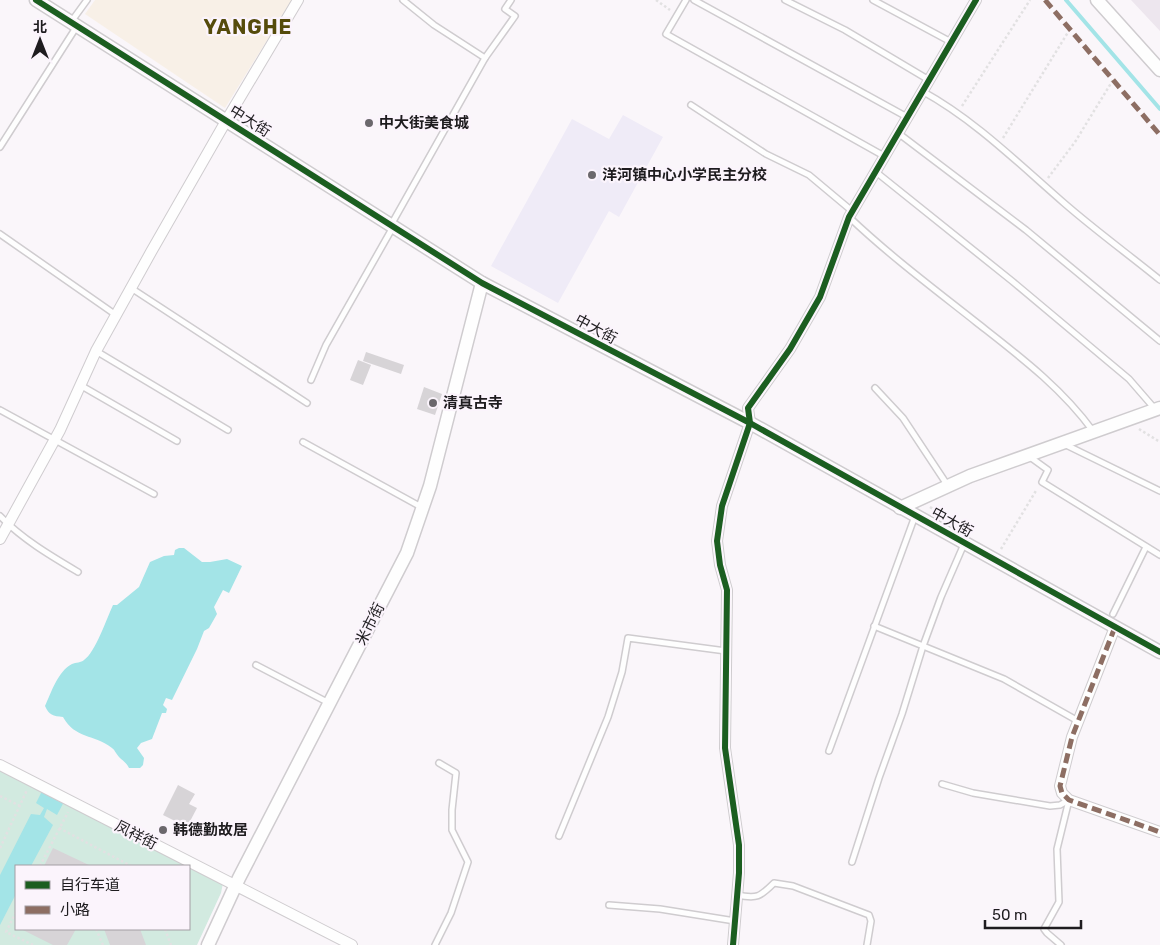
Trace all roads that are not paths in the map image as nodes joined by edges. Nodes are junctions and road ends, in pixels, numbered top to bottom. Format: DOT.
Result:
graph roads {
  1 [pos="36,0"];
  2 [pos="87,0"];
  3 [pos="298,0"];
  4 [pos="403,0"];
  5 [pos="511,0"];
  6 [pos="686,0"];
  7 [pos="694,0"];
  8 [pos="785,0"];
  9 [pos="873,0"];
  10 [pos="962,0"];
  11 [pos="1097,0"];
  12 [pos="974,3"];
  13 [pos="74,24"];
  14 [pos="951,42"];
  15 [pos="485,58"];
  16 [pos="1160,70"];
  17 [pos="929,80"];
  18 [pos="922,91"];
  19 [pos="691,105"];
  20 [pos="907,118"];
  21 [pos="226,121"];
  22 [pos="898,133"];
  23 [pos="0,147"];
  24 [pos="885,156"];
  25 [pos="876,172"];
  26 [pos="851,214"];
  27 [pos="392,226"];
  28 [pos="0,234"];
  29 [pos="1160,280"];
  30 [pos="482,283"];
  31 [pos="131,288"];
  32 [pos="116,315"];
  33 [pos="1160,341"];
  34 [pos="96,351"];
  35 [pos="311,380"];
  36 [pos="80,385"];
  37 [pos="875,388"];
  38 [pos="307,404"];
  39 [pos="1158,409"];
  40 [pos="0,410"];
  41 [pos="750,423"];
  42 [pos="228,430"];
  43 [pos="1094,431"];
  44 [pos="55,439"];
  45 [pos="176,441"];
  46 [pos="303,442"];
  47 [pos="1062,443"];
  48 [pos="1028,455"];
  49 [pos="948,486"];
  50 [pos="1160,491"];
  51 [pos="154,494"];
  52 [pos="424,508"];
  53 [pos="900,508"];
  54 [pos="0,516"];
  55 [pos="915,516"];
  56 [pos="8,525"];
  57 [pos="0,539"];
  58 [pos="965,543"];
  59 [pos="1146,547"];
  60 [pos="1160,555"];
  61 [pos="78,572"];
  62 [pos="1113,614"];
  63 [pos="874,626"];
  64 [pos="1115,627"];
  65 [pos="923,646"];
  66 [pos="726,651"];
  67 [pos="1160,652"];
  68 [pos="256,665"];
  69 [pos="329,703"];
  70 [pos="1078,721"];
  71 [pos="829,751"];
  72 [pos="439,763"];
  73 [pos="0,764"];
  74 [pos="942,784"];
  75 [pos="1069,800"];
  76 [pos="1160,832"];
  77 [pos="559,836"];
  78 [pos="852,862"];
  79 [pos="235,886"];
  80 [pos="738,895"];
  81 [pos="609,905"];
  82 [pos="735,921"];
  83 [pos="208,945"];
  84 [pos="352,945"];
  85 [pos="435,945"];
  86 [pos="733,945"];
  87 [pos="867,945"];
  88 [pos="1062,945"];
  1 -- 13 [label="street, 中大街"];
  2 -- 13 [label="lane"];
  3 -- 21 [label="street"];
  4 -- 15 [label="lane"];
  5 -- 15 [label="lane"];
  6 -- 24 [label="lane"];
  7 -- 20 [label="lane"];
  8 -- 17 [label="lane"];
  9 -- 14 [label="lane"];
  10 -- 12 [label="street"];
  11 -- 16 [label="street"];
  12 -- 14 [label="street"];
  13 -- 21 [label="street, 中大街"];
  13 -- 23 [label="lane"];
  14 -- 17 [label="street"];
  15 -- 27 [label="lane"];
  17 -- 18 [label="street"];
  18 -- 20 [label="street"];
  18 -- 29 [label="lane"];
  19 -- 26 [label="lane"];
  20 -- 22 [label="street"];
  21 -- 27 [label="street, 中大街"];
  21 -- 31 [label="street"];
  22 -- 24 [label="street"];
  22 -- 33 [label="lane"];
  24 -- 25 [label="street"];
  25 -- 26 [label="street"];
  25 -- 39 [label="lane"];
  26 -- 41 [label="street"];
  26 -- 43 [label="lane"];
  27 -- 30 [label="street, 中大街"];
  27 -- 35 [label="lane"];
  28 -- 32 [label="lane"];
  30 -- 41 [label="street, 中大街"];
  30 -- 52 [label="street, 米市街"];
  31 -- 32 [label="street"];
  31 -- 38 [label="lane"];
  32 -- 34 [label="street"];
  34 -- 36 [label="street"];
  34 -- 42 [label="lane"];
  36 -- 44 [label="street"];
  36 -- 45 [label="lane"];
  37 -- 49 [label="lane"];
  39 -- 43 [label="street"];
  40 -- 44 [label="lane"];
  41 -- 53 [label="street, 中大街"];
  41 -- 66 [label="street"];
  43 -- 47 [label="street"];
  44 -- 51 [label="lane"];
  44 -- 56 [label="street"];
  46 -- 52 [label="lane"];
  47 -- 48 [label="street"];
  47 -- 50 [label="lane"];
  48 -- 49 [label="street"];
  48 -- 59 [label="lane"];
  49 -- 53 [label="street"];
  52 -- 69 [label="street, 米市街"];
  53 -- 55 [label="street, 中大街"];
  54 -- 56 [label="lane"];
  55 -- 58 [label="street, 中大街"];
  55 -- 63 [label="lane"];
  56 -- 57 [label="street"];
  56 -- 61 [label="lane"];
  58 -- 64 [label="street, 中大街"];
  58 -- 65 [label="lane"];
  59 -- 60 [label="lane"];
  59 -- 62 [label="lane"];
  63 -- 65 [label="lane"];
  63 -- 71 [label="lane"];
  64 -- 67 [label="street, 中大街"];
  64 -- 70 [label="street"];
  65 -- 70 [label="lane"];
  65 -- 78 [label="lane"];
  66 -- 77 [label="lane"];
  66 -- 80 [label="street"];
  68 -- 69 [label="lane"];
  69 -- 79 [label="street, 米市街"];
  70 -- 75 [label="street"];
  72 -- 85 [label="lane"];
  73 -- 79 [label="street, 凤祥街"];
  74 -- 75 [label="lane"];
  75 -- 76 [label="street"];
  75 -- 88 [label="lane"];
  79 -- 83 [label="street, 米市街"];
  79 -- 84 [label="street, 凤祥街"];
  80 -- 82 [label="street"];
  80 -- 87 [label="lane"];
  81 -- 82 [label="lane"];
  82 -- 86 [label="street"];
}
